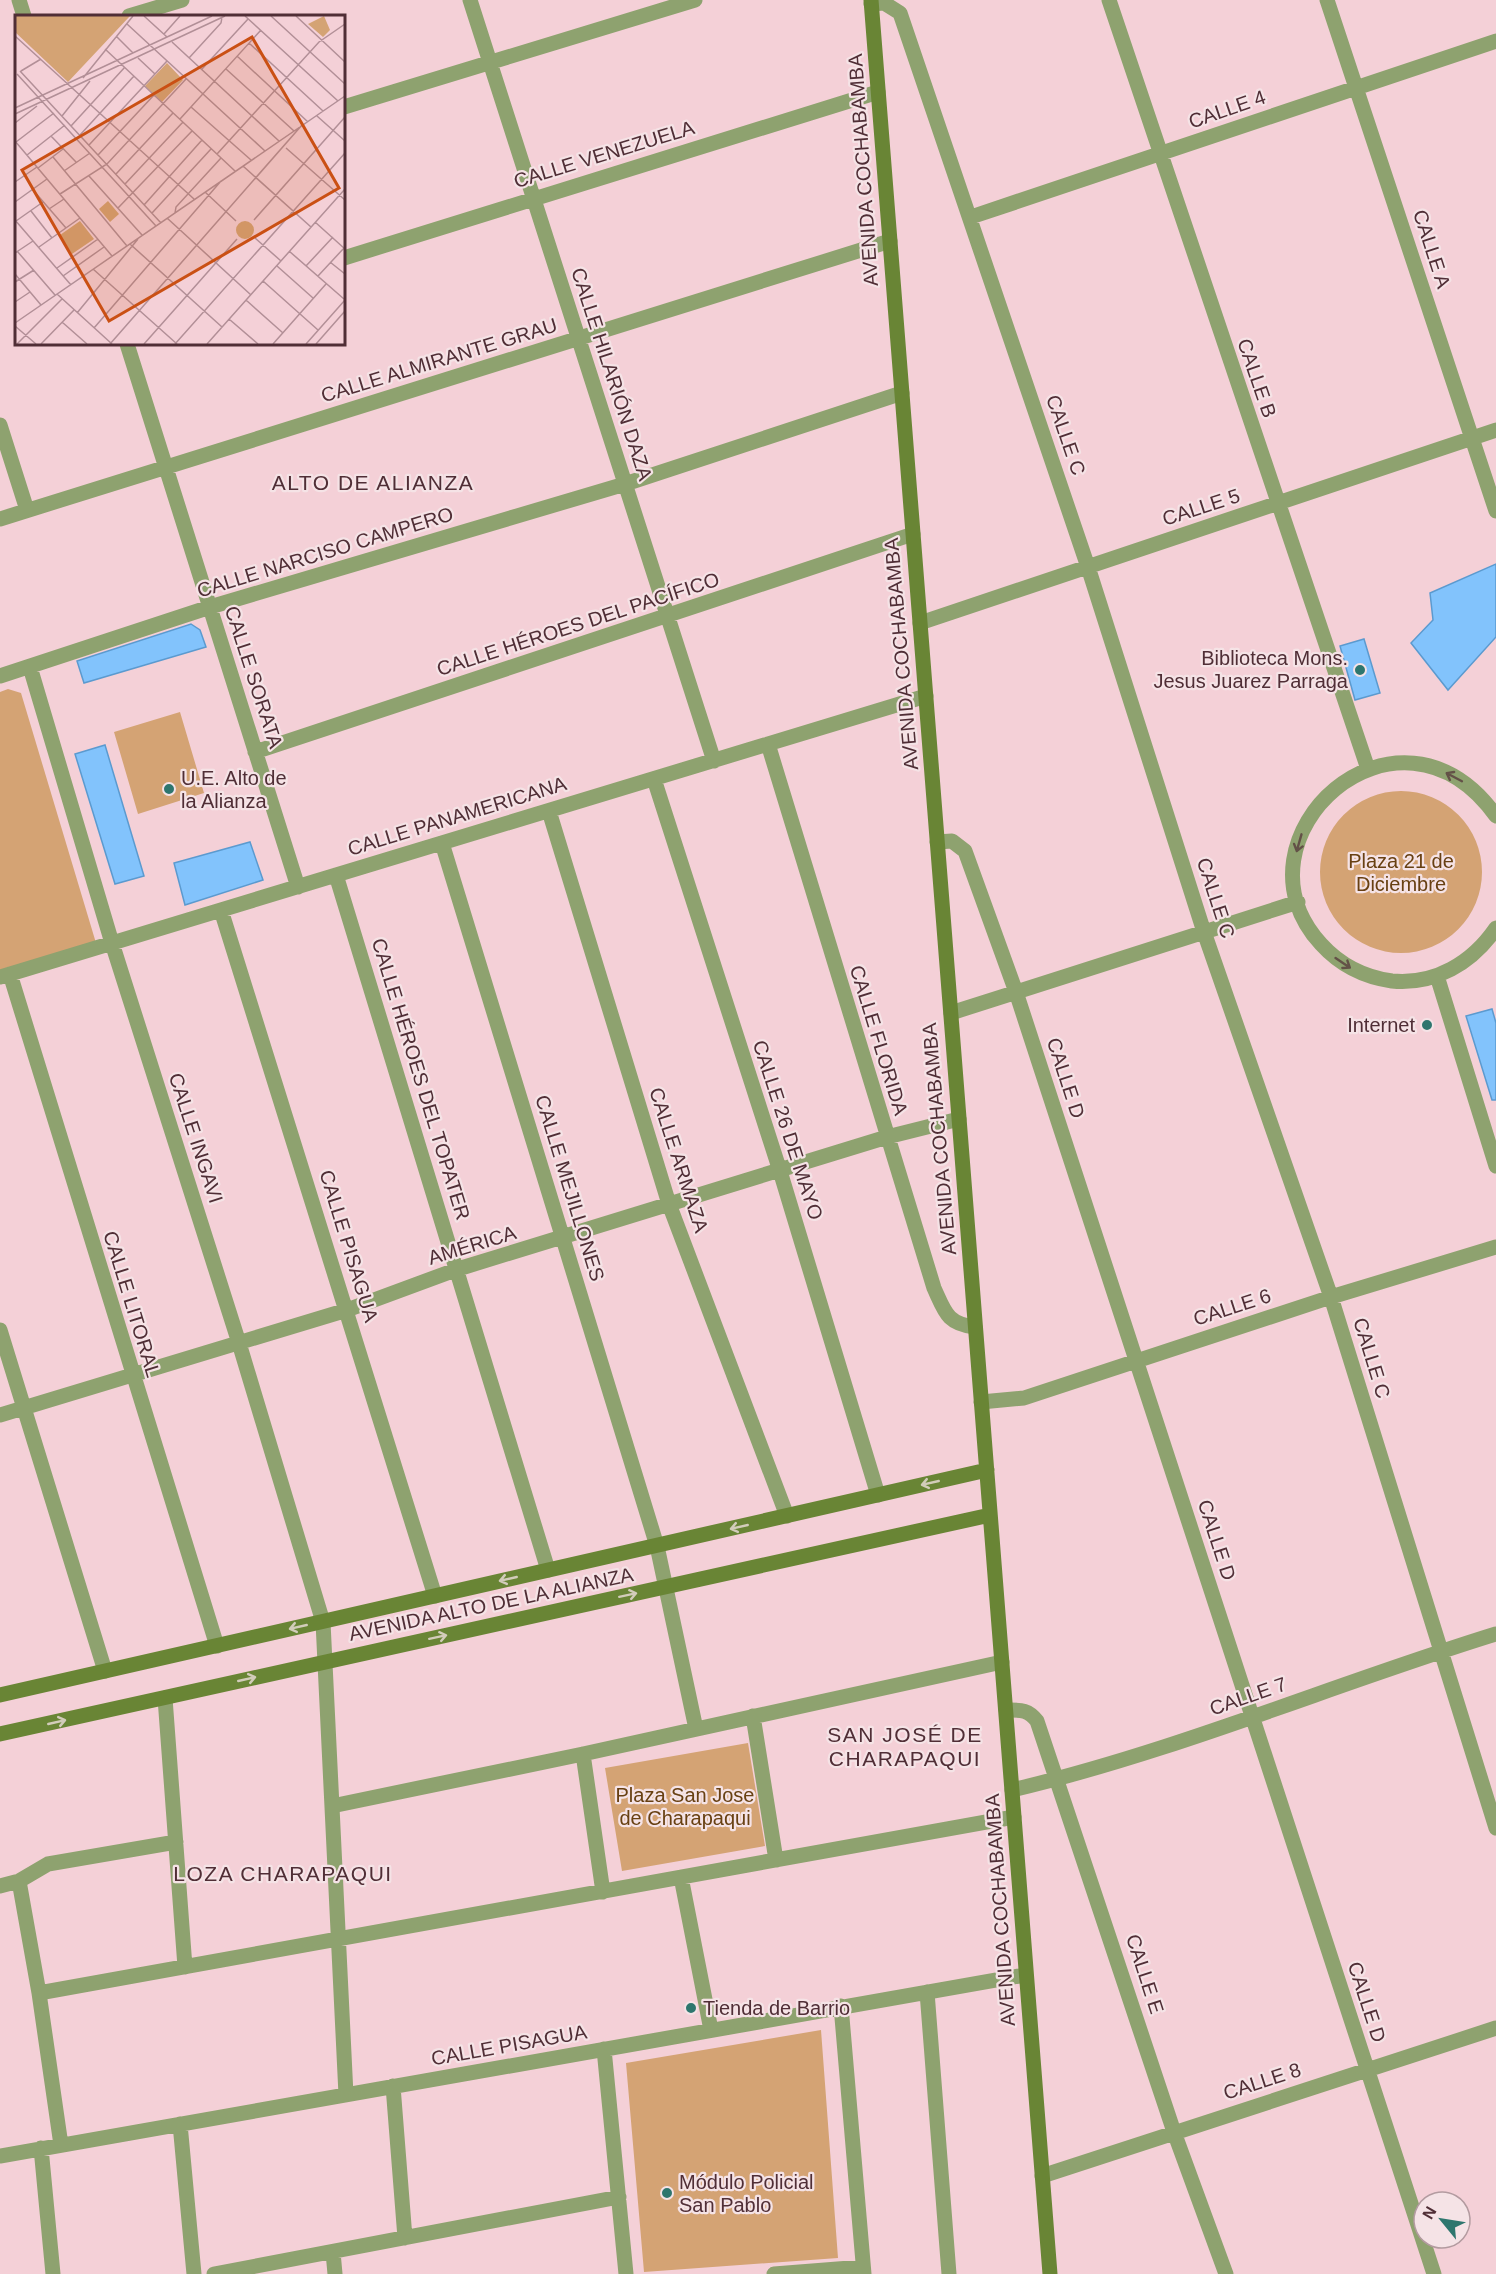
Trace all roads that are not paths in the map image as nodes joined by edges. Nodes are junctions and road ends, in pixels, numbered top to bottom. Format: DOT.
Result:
graph roads {
  1 [pos="19,0"];
  2 [pos="182,0"];
  3 [pos="470,0"];
  4 [pos="695,0"];
  5 [pos="1109,0"];
  6 [pos="1327,0"];
  7 [pos="871,2"];
  8 [pos="24,15"];
  9 [pos="132,15"];
  10 [pos="1496,41"];
  11 [pos="489,61"];
  12 [pos="1357,88"];
  13 [pos="878,92"];
  14 [pos="345,107"];
  15 [pos="1159,154"];
  16 [pos="533,197"];
  17 [pos="970,218"];
  18 [pos="890,241"];
  19 [pos="345,258"];
  20 [pos="580,338"];
  21 [pos="126,345"];
  22 [pos="902,393"];
  23 [pos="0,425"];
  24 [pos="1496,430"];
  25 [pos="1472,439"];
  26 [pos="165,467"];
  27 [pos="625,484"];
  28 [pos="1277,504"];
  29 [pos="27,510"];
  30 [pos="1496,511"];
  31 [pos="0,519"];
  32 [pos="913,534"];
  33 [pos="1088,567"];
  34 [pos="210,607"];
  35 [pos="668,617"];
  36 [pos="920,623"];
  37 [pos="30,667"];
  38 [pos="0,676"];
  39 [pos="926,696"];
  40 [pos="768,744"];
  41 [pos="255,752"];
  42 [pos="714,760"];
  43 [pos="1368,769"];
  44 [pos="654,778"];
  45 [pos="549,810"];
  46 [pos="1496,816"];
  47 [pos="937,842"];
  48 [pos="442,843"];
  49 [pos="336,875"];
  50 [pos="298,887"];
  51 [pos="1298,902"];
  52 [pos="221,910"];
  53 [pos="1496,928"];
  54 [pos="1204,932"];
  55 [pos="112,943"];
  56 [pos="5,975"];
  57 [pos="1437,976"];
  58 [pos="1016,992"];
  59 [pos="951,1012"];
  60 [pos="959,1119"];
  61 [pos="887,1137"];
  62 [pos="1496,1166"];
  63 [pos="780,1171"];
  64 [pos="669,1204"];
  65 [pos="564,1239"];
  66 [pos="1496,1246"];
  67 [pos="458,1269"];
  68 [pos="1331,1297"];
  69 [pos="347,1310"];
  70 [pos="975,1327"];
  71 [pos="0,1330"];
  72 [pos="239,1343"];
  73 [pos="1137,1361"];
  74 [pos="131,1374"];
  75 [pos="981,1402"];
  76 [pos="24,1407"];
  77 [pos="0,1415"];
  78 [pos="987,1470"];
  79 [pos="879,1495"];
  80 [pos="990,1515"];
  81 [pos="787,1516"];
  82 [pos="657,1546"];
  83 [pos="548,1570"];
  84 [pos="664,1587"];
  85 [pos="435,1596"];
  86 [pos="324,1622"];
  87 [pos="1496,1634"];
  88 [pos="217,1646"];
  89 [pos="1440,1651"];
  90 [pos="325,1662"];
  91 [pos="1002,1662"];
  92 [pos="105,1671"];
  93 [pos="0,1695"];
  94 [pos="165,1698"];
  95 [pos="1006,1710"];
  96 [pos="753,1716"];
  97 [pos="1253,1717"];
  98 [pos="696,1729"];
  99 [pos="0,1734"];
  100 [pos="583,1754"];
  101 [pos="1059,1779"];
  102 [pos="1012,1790"];
  103 [pos="332,1806"];
  104 [pos="1014,1817"];
  105 [pos="1496,1828"];
  106 [pos="176,1842"];
  107 [pos="776,1860"];
  108 [pos="681,1877"];
  109 [pos="19,1881"];
  110 [pos="0,1886"];
  111 [pos="603,1892"];
  112 [pos="338,1940"];
  113 [pos="185,1967"];
  114 [pos="1025,1975"];
  115 [pos="927,1992"];
  116 [pos="39,1993"];
  117 [pos="841,2006"];
  118 [pos="1496,2028"];
  119 [pos="711,2030"];
  120 [pos="604,2049"];
  121 [pos="1367,2069"];
  122 [pos="393,2086"];
  123 [pos="346,2095"];
  124 [pos="180,2124"];
  125 [pos="1174,2132"];
  126 [pos="61,2145"];
  127 [pos="41,2148"];
  128 [pos="0,2156"];
  129 [pos="1042,2176"];
  130 [pos="619,2197"];
  131 [pos="405,2238"];
  132 [pos="333,2252"];
  133 [pos="864,2270"];
  134 [pos="53,2274"];
  135 [pos="194,2274"];
  136 [pos="214,2274"];
  137 [pos="335,2274"];
  138 [pos="626,2274"];
  139 [pos="774,2274"];
  140 [pos="949,2274"];
  141 [pos="1050,2274"];
  142 [pos="1226,2274"];
  143 [pos="1434,2274"];
  1 -- 8 [label="street"];
  2 -- 9 [label="street"];
  3 -- 11 [label="street, CALLE HILARIÓN DAZA"];
  4 -- 11 [label="street"];
  5 -- 15 [label="street, CALLE B"];
  6 -- 12 [label="street, CALLE A"];
  7 -- 13 [label="street, AVENIDA COCHABAMBA"];
  7 -- 17 [label="street, CALLE C"];
  10 -- 12 [label="street, CALLE 4"];
  11 -- 14 [label="street"];
  11 -- 16 [label="street, CALLE HILARIÓN DAZA"];
  12 -- 15 [label="street, CALLE 4"];
  12 -- 25 [label="street, CALLE A"];
  13 -- 16 [label="street, CALLE VENEZUELA"];
  13 -- 18 [label="street, AVENIDA COCHABAMBA"];
  15 -- 17 [label="street, CALLE 4"];
  15 -- 28 [label="street, CALLE B"];
  16 -- 19 [label="street, CALLE VENEZUELA"];
  16 -- 20 [label="street, CALLE HILARIÓN DAZA"];
  17 -- 33 [label="street, CALLE C"];
  18 -- 20 [label="street, CALLE ALMIRANTE GRAU"];
  18 -- 22 [label="street, AVENIDA COCHABAMBA"];
  20 -- 26 [label="street, CALLE ALMIRANTE GRAU"];
  20 -- 27 [label="street, CALLE HILARIÓN DAZA"];
  21 -- 26 [label="street, CALLE SORATA"];
  22 -- 27 [label="street, CALLE NARCISO CAMPERO"];
  22 -- 32 [label="street, AVENIDA COCHABAMBA"];
  23 -- 29 [label="street"];
  24 -- 25 [label="street, CALLE 5"];
  25 -- 28 [label="street, CALLE 5"];
  25 -- 30 [label="street, CALLE A"];
  26 -- 29 [label="street, CALLE ALMIRANTE GRAU"];
  26 -- 34 [label="street, CALLE SORATA"];
  27 -- 34 [label="street, CALLE NARCISO CAMPERO"];
  27 -- 35 [label="street, CALLE HILARIÓN DAZA"];
  28 -- 33 [label="street, CALLE 5"];
  28 -- 43 [label="street, CALLE B"];
  29 -- 31 [label="street, CALLE ALMIRANTE GRAU"];
  32 -- 35 [label="street, CALLE HÉROES DEL PACÍFICO"];
  32 -- 36 [label="street, AVENIDA COCHABAMBA"];
  33 -- 36 [label="street, CALLE 5"];
  33 -- 54 [label="street, CALLE C"];
  34 -- 37 [label="street, CALLE NARCISO CAMPERO"];
  34 -- 41 [label="street, CALLE SORATA"];
  35 -- 41 [label="street, CALLE HÉROES DEL PACÍFICO"];
  35 -- 42 [label="street, CALLE HILARIÓN DAZA"];
  36 -- 39 [label="street, AVENIDA COCHABAMBA"];
  37 -- 38 [label="street, CALLE NARCISO CAMPERO"];
  37 -- 55 [label="street, CALLE INGAVI"];
  39 -- 40 [label="street, CALLE PANAMERICANA"];
  39 -- 47 [label="street, AVENIDA COCHABAMBA"];
  40 -- 42 [label="street, CALLE PANAMERICANA"];
  40 -- 61 [label="street, CALLE FLORIDA"];
  41 -- 50 [label="street, CALLE SORATA"];
  42 -- 44 [label="street, CALLE PANAMERICANA"];
  46 -- 43 [label="street, one-way"];
  43 -- 51 [label="street, one-way"];
  44 -- 45 [label="street, CALLE PANAMERICANA"];
  44 -- 63 [label="street, CALLE 26 DE MAYO"];
  45 -- 48 [label="street, CALLE PANAMERICANA"];
  45 -- 64 [label="street, CALLE ARMAZA"];
  47 -- 58 [label="street, CALLE D"];
  47 -- 59 [label="street, AVENIDA COCHABAMBA"];
  48 -- 49 [label="street, CALLE PANAMERICANA"];
  48 -- 65 [label="street, CALLE MEJILLONES"];
  49 -- 50 [label="street, CALLE PANAMERICANA"];
  49 -- 67 [label="street, CALLE HÉROES DEL TOPATER"];
  50 -- 52 [label="street, CALLE PANAMERICANA"];
  51 -- 54 [label="street"];
  51 -- 57 [label="street, one-way"];
  52 -- 55 [label="street, CALLE PANAMERICANA"];
  52 -- 69 [label="street, CALLE PISAGUA"];
  53 -- 57 [label="street"];
  54 -- 58 [label="street"];
  54 -- 68 [label="street, CALLE C"];
  55 -- 56 [label="street, CALLE PANAMERICANA"];
  55 -- 72 [label="street, CALLE INGAVI"];
  56 -- 74 [label="street, CALLE LITORAL"];
  57 -- 62 [label="street"];
  58 -- 59 [label="street"];
  58 -- 73 [label="street, CALLE D"];
  59 -- 60 [label="street, AVENIDA COCHABAMBA"];
  60 -- 61 [label="street, AMÉRICA"];
  60 -- 70 [label="street, AVENIDA COCHABAMBA"];
  61 -- 63 [label="street, AMÉRICA"];
  61 -- 70 [label="street, CALLE FLORIDA"];
  63 -- 64 [label="street, AMÉRICA"];
  63 -- 79 [label="street, CALLE 26 DE MAYO"];
  64 -- 65 [label="street, AMÉRICA"];
  64 -- 81 [label="street, CALLE ARMAZA"];
  65 -- 67 [label="street, AMÉRICA"];
  65 -- 82 [label="street, CALLE MEJILLONES"];
  66 -- 68 [label="street, CALLE 6"];
  67 -- 69 [label="street, AMÉRICA"];
  67 -- 83 [label="street, CALLE HÉROES DEL TOPATER"];
  68 -- 73 [label="street, CALLE 6"];
  68 -- 89 [label="street, CALLE C"];
  69 -- 72 [label="street, AMÉRICA"];
  69 -- 85 [label="street, CALLE PISAGUA"];
  70 -- 75 [label="street, AVENIDA COCHABAMBA"];
  71 -- 76 [label="street"];
  72 -- 74 [label="street, AMÉRICA"];
  72 -- 86 [label="street, CALLE INGAVI"];
  73 -- 75 [label="street, CALLE 6"];
  73 -- 97 [label="street, CALLE D"];
  74 -- 76 [label="street, AMÉRICA"];
  74 -- 88 [label="street, CALLE LITORAL"];
  75 -- 78 [label="street, AVENIDA COCHABAMBA"];
  76 -- 77 [label="street, AMÉRICA"];
  76 -- 92 [label="street"];
  78 -- 79 [label="street, AVENIDA ALTO DE LA ALIANZA, one-way"];
  78 -- 80 [label="street, AVENIDA COCHABAMBA"];
  79 -- 81 [label="street, AVENIDA ALTO DE LA ALIANZA"];
  80 -- 84 [label="street, AVENIDA ALTO DE LA ALIANZA"];
  80 -- 91 [label="street, AVENIDA COCHABAMBA"];
  81 -- 82 [label="street, AVENIDA ALTO DE LA ALIANZA, one-way"];
  82 -- 83 [label="street, AVENIDA ALTO DE LA ALIANZA"];
  82 -- 84 [label="street, CALLE MEJILLONES"];
  83 -- 85 [label="street, AVENIDA ALTO DE LA ALIANZA, one-way"];
  90 -- 84 [label="street, AVENIDA ALTO DE LA ALIANZA, one-way"];
  84 -- 98 [label="street, CALLE MEJILLONES"];
  85 -- 86 [label="street, AVENIDA ALTO DE LA ALIANZA"];
  86 -- 88 [label="street, AVENIDA ALTO DE LA ALIANZA, one-way"];
  86 -- 90 [label="street, CALLE INGAVI"];
  87 -- 89 [label="street, CALLE 7"];
  88 -- 92 [label="street, AVENIDA ALTO DE LA ALIANZA"];
  89 -- 97 [label="street, CALLE 7"];
  89 -- 105 [label="street, CALLE C"];
  94 -- 90 [label="street, AVENIDA ALTO DE LA ALIANZA, one-way"];
  90 -- 103 [label="street, CALLE INGAVI"];
  91 -- 95 [label="street, AVENIDA COCHABAMBA"];
  91 -- 96 [label="street"];
  92 -- 93 [label="street, AVENIDA ALTO DE LA ALIANZA"];
  99 -- 94 [label="street, AVENIDA ALTO DE LA ALIANZA, one-way"];
  94 -- 106 [label="street"];
  95 -- 101 [label="street, CALLE E"];
  95 -- 102 [label="street, AVENIDA COCHABAMBA"];
  96 -- 98 [label="street"];
  96 -- 107 [label="street"];
  97 -- 101 [label="street, CALLE 7"];
  97 -- 121 [label="street, CALLE D"];
  98 -- 100 [label="street"];
  100 -- 103 [label="street"];
  100 -- 111 [label="street"];
  101 -- 102 [label="street, CALLE 7"];
  101 -- 125 [label="street, CALLE E"];
  102 -- 104 [label="street, AVENIDA COCHABAMBA"];
  103 -- 112 [label="street, CALLE INGAVI"];
  104 -- 107 [label="street"];
  104 -- 114 [label="street, AVENIDA COCHABAMBA"];
  106 -- 109 [label="street"];
  106 -- 113 [label="street"];
  107 -- 108 [label="street"];
  108 -- 111 [label="street"];
  108 -- 119 [label="street"];
  109 -- 110 [label="street"];
  109 -- 116 [label="street"];
  111 -- 112 [label="street"];
  112 -- 113 [label="street"];
  112 -- 123 [label="street, CALLE INGAVI"];
  113 -- 116 [label="street"];
  114 -- 115 [label="street, CALLE PISAGUA"];
  114 -- 129 [label="street, AVENIDA COCHABAMBA"];
  115 -- 117 [label="street, CALLE PISAGUA"];
  115 -- 140 [label="street"];
  116 -- 126 [label="street"];
  117 -- 119 [label="street, CALLE PISAGUA"];
  117 -- 133 [label="street"];
  118 -- 121 [label="street, CALLE 8"];
  119 -- 120 [label="street, CALLE PISAGUA"];
  120 -- 122 [label="street, CALLE PISAGUA"];
  120 -- 130 [label="street"];
  121 -- 125 [label="street, CALLE 8"];
  121 -- 143 [label="street, CALLE D"];
  122 -- 123 [label="street, CALLE PISAGUA"];
  122 -- 131 [label="street"];
  123 -- 124 [label="street, CALLE PISAGUA"];
  124 -- 126 [label="street, CALLE PISAGUA"];
  124 -- 135 [label="street"];
  125 -- 129 [label="street, CALLE 8"];
  125 -- 142 [label="street, CALLE E"];
  126 -- 127 [label="street, CALLE PISAGUA"];
  127 -- 128 [label="street, CALLE PISAGUA"];
  127 -- 134 [label="street"];
  129 -- 141 [label="street, AVENIDA COCHABAMBA"];
  130 -- 131 [label="street"];
  130 -- 138 [label="street"];
  131 -- 132 [label="street"];
  132 -- 136 [label="street"];
  132 -- 137 [label="street"];
  133 -- 139 [label="street"];
}
